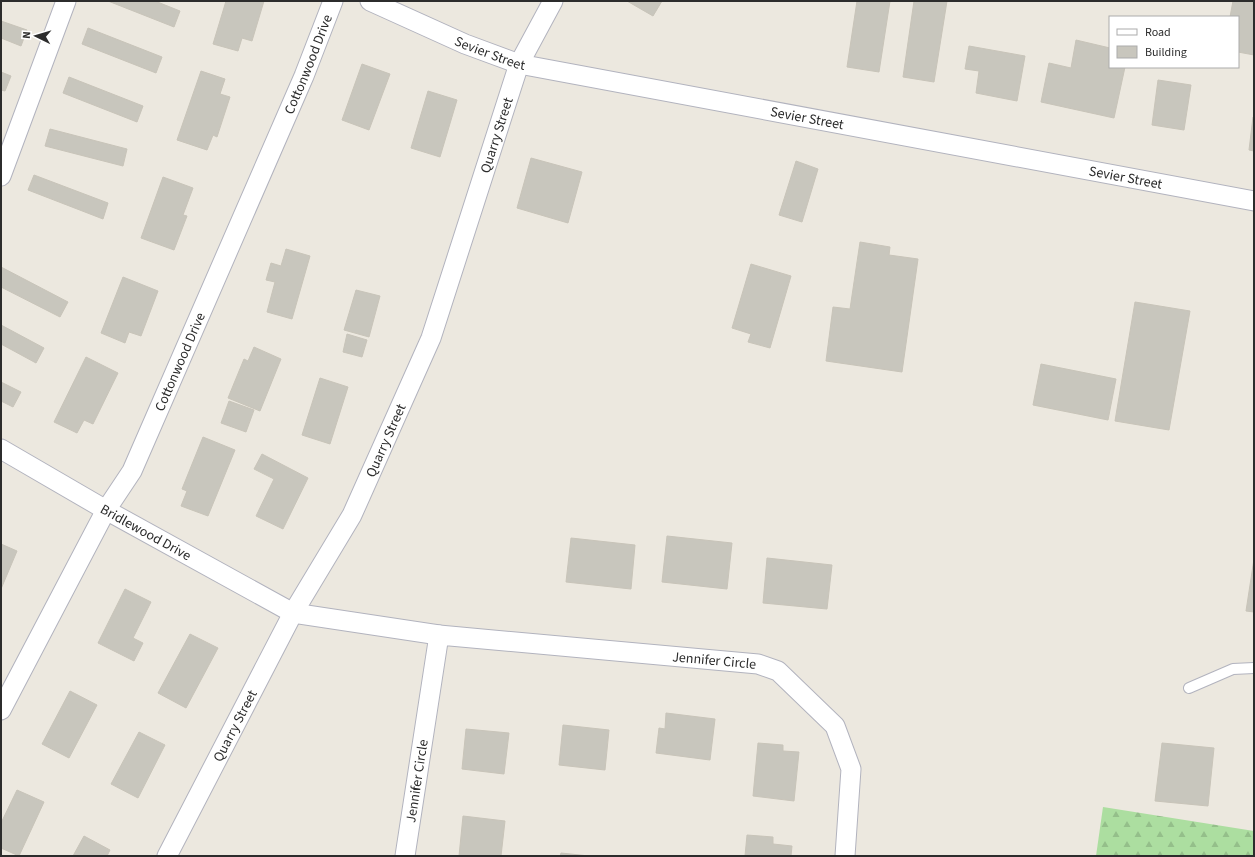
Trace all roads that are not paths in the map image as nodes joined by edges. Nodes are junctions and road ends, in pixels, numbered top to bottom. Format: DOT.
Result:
graph roads {
  1 [pos="66,1"];
  2 [pos="332,1"];
  3 [pos="370,1"];
  4 [pos="553,1"];
  5 [pos="519,64"];
  6 [pos="1,176"];
  7 [pos="1254,201"];
  8 [pos="1,449"];
  9 [pos="106,510"];
  10 [pos="293,613"];
  11 [pos="438,635"];
  12 [pos="1254,668"];
  13 [pos="1189,688"];
  14 [pos="1,710"];
  15 [pos="167,856"];
  16 [pos="405,856"];
  17 [pos="845,856"];
  1 -- 6 [label="street"];
  2 -- 9 [label="street, Cottonwood Drive"];
  3 -- 5 [label="street, Sevier Street"];
  4 -- 5 [label="street, Quarry Street"];
  5 -- 7 [label="street, Sevier Street"];
  5 -- 10 [label="street, Quarry Street"];
  8 -- 9 [label="street, Bridlewood Drive"];
  9 -- 10 [label="street, Bridlewood Drive"];
  9 -- 14 [label="street, Cottonwood Drive"];
  10 -- 11 [label="street, Jennifer Circle"];
  10 -- 15 [label="street, Quarry Street"];
  11 -- 16 [label="street, Jennifer Circle"];
  11 -- 17 [label="street, Jennifer Circle"];
  12 -- 13 [label="lane"];
}
